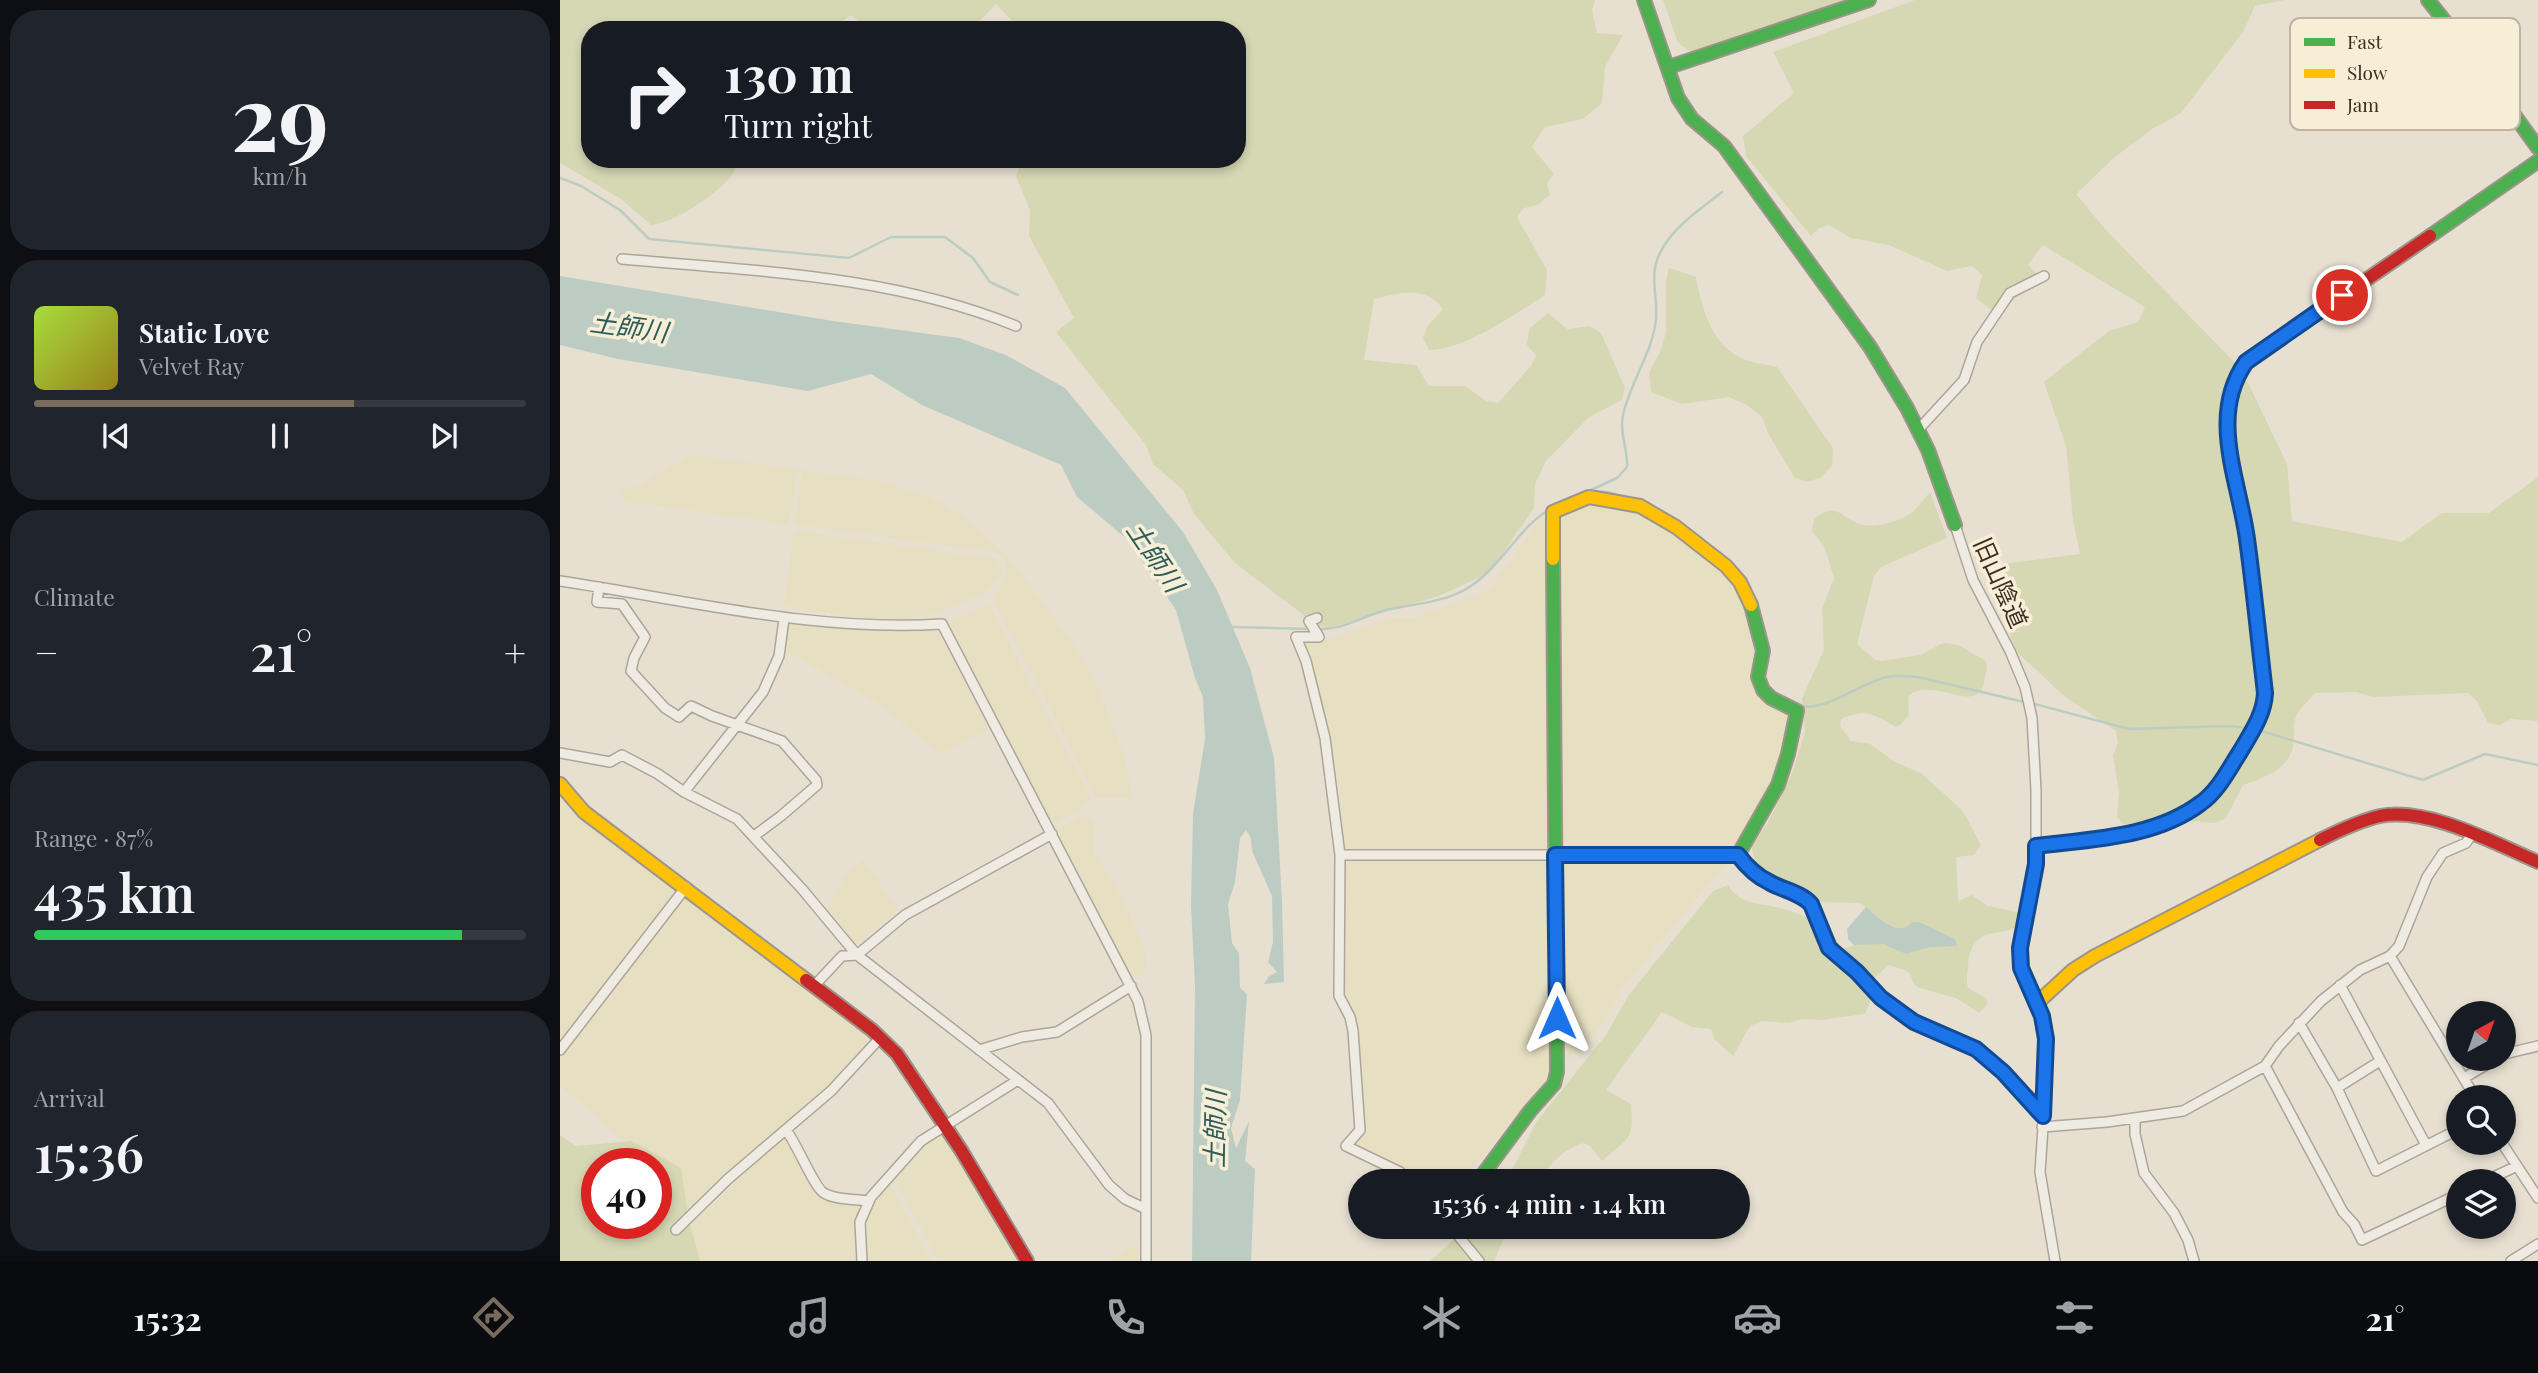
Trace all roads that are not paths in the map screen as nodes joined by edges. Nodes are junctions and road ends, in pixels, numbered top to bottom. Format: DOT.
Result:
graph roads {
  1 [pos="1644,0"];
  2 [pos="1869,0"];
  3 [pos="2428,0"];
  4 [pos="2442,18"];
  5 [pos="1669,66"];
  6 [pos="2520,123"];
  7 [pos="2538,148"];
  8 [pos="2538,161"];
  9 [pos="622,260"];
  10 [pos="2044,276"];
  11 [pos="1016,326"];
  12 [pos="2246,362"];
  13 [pos="1918,430"];
  14 [pos="1955,525"];
  15 [pos="560,581"];
  16 [pos="599,587"];
  17 [pos="1317,618"];
  18 [pos="784,619"];
  19 [pos="737,724"];
  20 [pos="560,753"];
  21 [pos="560,783"];
  22 [pos="684,792"];
  23 [pos="1052,834"];
  24 [pos="2472,834"];
  25 [pos="754,836"];
  26 [pos="2036,846"];
  27 [pos="1340,855"];
  28 [pos="1555,855"];
  29 [pos="1738,855"];
  30 [pos="2538,862"];
  31 [pos="686,887"];
  32 [pos="857,955"];
  33 [pos="2390,956"];
  34 [pos="2340,985"];
  35 [pos="814,986"];
  36 [pos="1131,986"];
  37 [pos="2036,1004"];
  38 [pos="2299,1023"];
  39 [pos="880,1038"];
  40 [pos="2538,1046"];
  41 [pos="560,1050"];
  42 [pos="979,1051"];
  43 [pos="2516,1051"];
  44 [pos="2380,1061"];
  45 [pos="2265,1066"];
  46 [pos="2477,1071"];
  47 [pos="2464,1079"];
  48 [pos="1018,1080"];
  49 [pos="2468,1085"];
  50 [pos="2337,1088"];
  51 [pos="2043,1116"];
  52 [pos="2135,1119"];
  53 [pos="945,1124"];
  54 [pos="2042,1127"];
  55 [pos="786,1130"];
  56 [pos="2446,1135"];
  57 [pos="2426,1145"];
  58 [pos="2510,1155"];
  59 [pos="2517,1166"];
  60 [pos="1394,1169"];
  61 [pos="1487,1169"];
  62 [pos="2511,1169"];
  63 [pos="2538,1198"];
  64 [pos="2446,1200"];
  65 [pos="868,1201"];
  66 [pos="1144,1208"];
  67 [pos="676,1230"];
  68 [pos="1461,1239"];
  69 [pos="2538,1244"];
  70 [pos="862,1261"];
  71 [pos="1027,1261"];
  72 [pos="1146,1261"];
  73 [pos="1479,1261"];
  74 [pos="2054,1261"];
  75 [pos="2194,1261"];
  76 [pos="2511,1261"];
  1 -- 5 [label="street, 旧山陰道"];
  2 -- 5 [label="street"];
  3 -- 4 [label="street"];
  5 -- 13 [label="street, 旧山陰道"];
  6 -- 7 [label="street"];
  8 -- 12 [label="street"];
  9 -- 11 [label="street"];
  10 -- 13 [label="street"];
  12 -- 26 [label="street"];
  13 -- 14 [label="street, 旧山陰道"];
  14 -- 26 [label="street, 旧山陰道"];
  15 -- 16 [label="street"];
  16 -- 18 [label="street"];
  16 -- 19 [label="street"];
  17 -- 27 [label="street"];
  18 -- 19 [label="street"];
  18 -- 23 [label="street"];
  19 -- 22 [label="street"];
  19 -- 25 [label="street"];
  20 -- 22 [label="street"];
  21 -- 31 [label="street"];
  22 -- 25 [label="street"];
  23 -- 32 [label="street"];
  23 -- 36 [label="street"];
  24 -- 30 [label="street"];
  24 -- 33 [label="street"];
  24 -- 37 [label="street"];
  25 -- 32 [label="street"];
  26 -- 37 [label="street, 旧山陰道"];
  27 -- 28 [label="street"];
  27 -- 60 [label="street"];
  28 -- 29 [label="street"];
  28 -- 29 [label="street"];
  28 -- 61 [label="street"];
  29 -- 51 [label="street"];
  31 -- 35 [label="street"];
  31 -- 41 [label="street"];
  32 -- 35 [label="street"];
  32 -- 42 [label="street"];
  33 -- 34 [label="street"];
  33 -- 47 [label="street"];
  34 -- 38 [label="street"];
  34 -- 44 [label="street"];
  35 -- 39 [label="street"];
  36 -- 42 [label="street"];
  36 -- 66 [label="street"];
  37 -- 51 [label="street, 旧山陰道"];
  38 -- 45 [label="street"];
  38 -- 50 [label="street"];
  39 -- 53 [label="street"];
  39 -- 55 [label="street"];
  40 -- 43 [label="street"];
  42 -- 48 [label="street"];
  44 -- 50 [label="street"];
  44 -- 57 [label="street"];
  45 -- 52 [label="street"];
  45 -- 64 [label="street"];
  46 -- 47 [label="street"];
  47 -- 49 [label="street"];
  48 -- 53 [label="street"];
  48 -- 66 [label="street"];
  50 -- 57 [label="street"];
  51 -- 54 [label="street, 旧山陰道"];
  52 -- 54 [label="street"];
  52 -- 75 [label="street"];
  53 -- 65 [label="street"];
  53 -- 71 [label="street"];
  54 -- 74 [label="street, 旧山陰道"];
  55 -- 65 [label="street"];
  55 -- 67 [label="street"];
  56 -- 57 [label="street"];
  58 -- 59 [label="street"];
  59 -- 62 [label="street"];
  59 -- 63 [label="street"];
  65 -- 70 [label="street"];
  66 -- 72 [label="street"];
  68 -- 73 [label="street"];
  69 -- 76 [label="street"];
}
